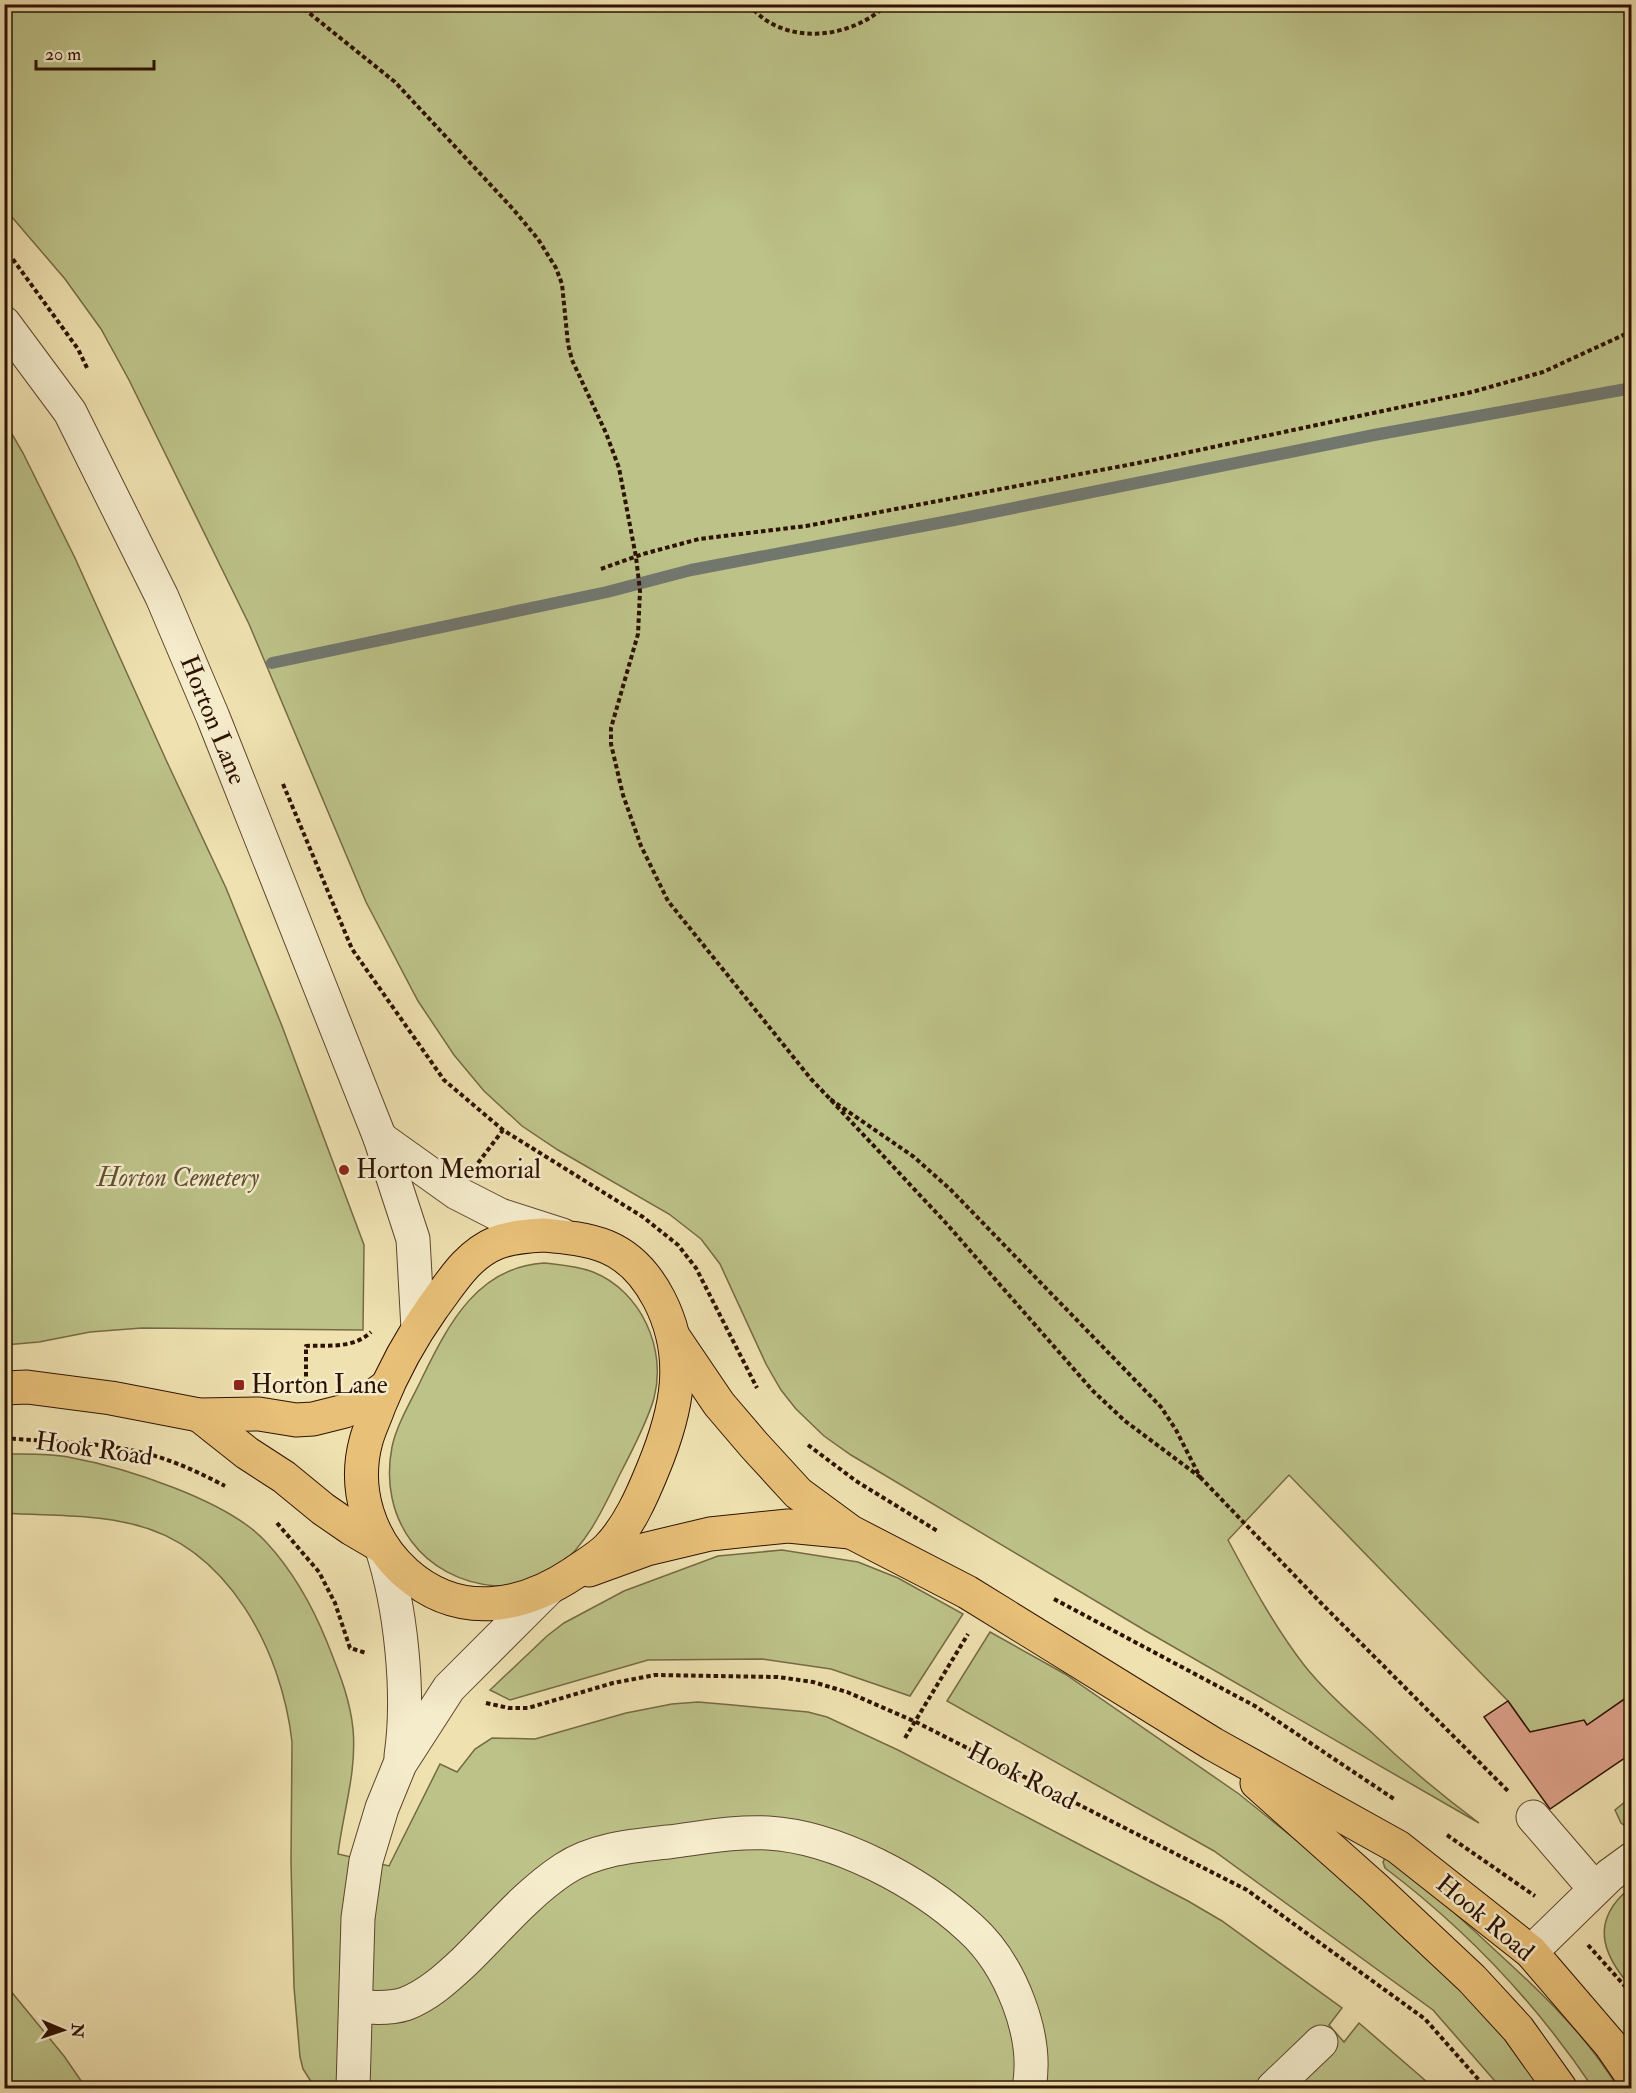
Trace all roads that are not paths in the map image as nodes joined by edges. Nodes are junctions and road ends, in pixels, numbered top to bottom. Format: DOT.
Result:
graph roads {
  1 [pos="4,323"];
  2 [pos="380,1138"];
  3 [pos="572,1238"];
  4 [pos="418,1329"];
  5 [pos="675,1339"];
  6 [pos="386,1387"];
  7 [pos="4,1388"];
  8 [pos="199,1415"];
  9 [pos="851,1532"];
  10 [pos="381,1546"];
  11 [pos="558,1583"];
  12 [pos="1213,1744"];
  13 [pos="400,1764"];
  14 [pos="1533,1817"];
  15 [pos="1632,1859"];
  16 [pos="1596,1889"];
  17 [pos="1531,1952"];
  18 [pos="356,2006"];
  19 [pos="1321,2042"];
  20 [pos="1632,2076"];
  21 [pos="353,2088"];
  22 [pos="1029,2088"];
  23 [pos="1273,2088"];
  24 [pos="1560,2088"];
  1 -- 2 [label="street, Horton Lane"];
  2 -- 3 [label="street"];
  2 -- 4 [label="street, Horton Lane"];
  3 -- 4 [label="main road"];
  3 -- 5 [label="main road"];
  4 -- 6 [label="main road"];
  5 -- 9 [label="main road"];
  5 -- 11 [label="main road"];
  6 -- 8 [label="main road, Hook Road"];
  6 -- 10 [label="main road"];
  7 -- 8 [label="main road, Hook Road"];
  8 -- 10 [label="main road, Hook Road"];
  9 -- 11 [label="main road"];
  9 -- 12 [label="main road, Hook Road"];
  10 -- 11 [label="main road"];
  10 -- 13 [label="street"];
  11 -- 13 [label="street"];
  12 -- 17 [label="main road, Hook Road"];
  12 -- 24 [label="main road, Hook Road"];
  13 -- 18 [label="street"];
  14 -- 16 [label="street"];
  15 -- 16 [label="street"];
  16 -- 17 [label="street"];
  17 -- 20 [label="main road, Hook Road"];
  18 -- 21 [label="street"];
  18 -- 22 [label="street"];
  19 -- 23 [label="street"];
}
